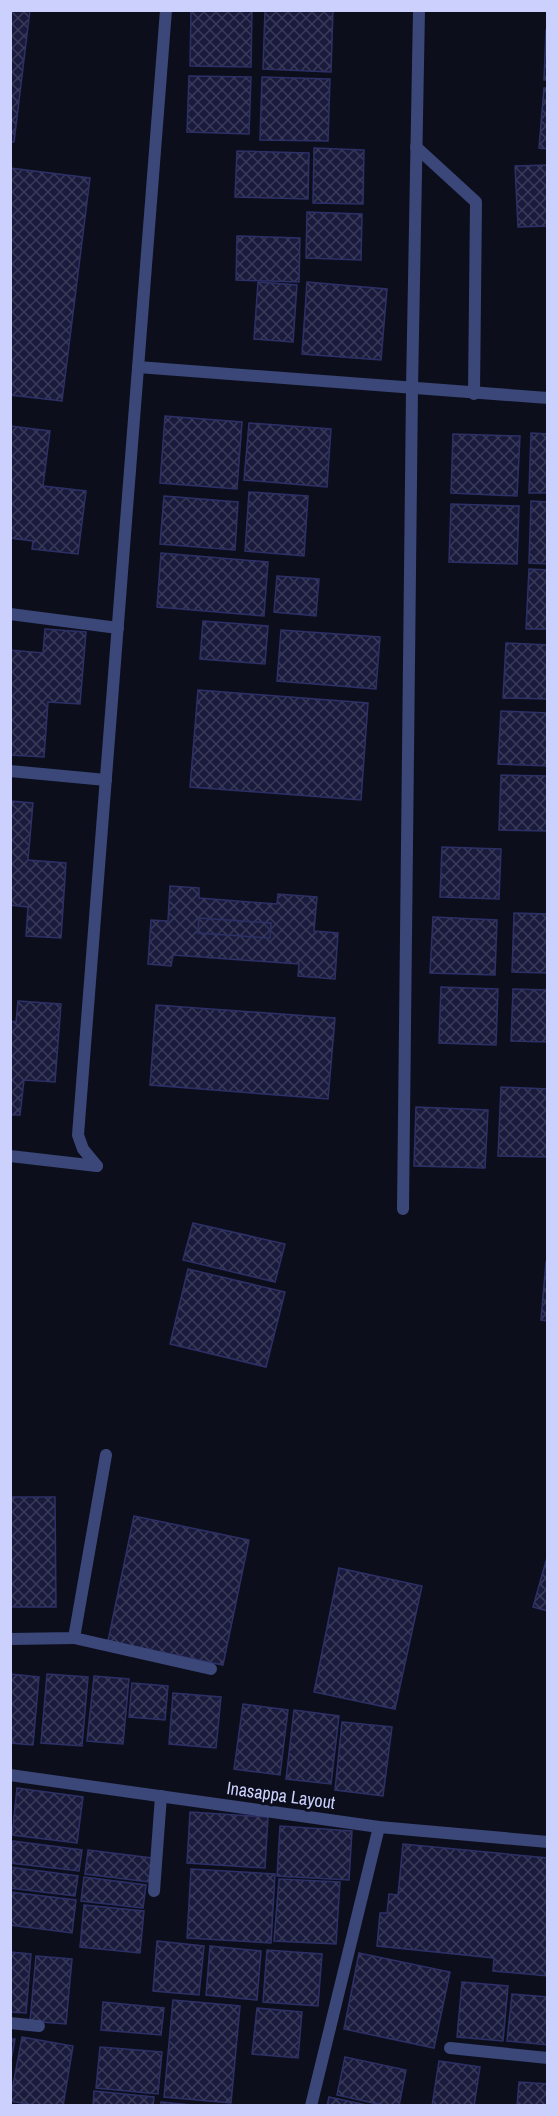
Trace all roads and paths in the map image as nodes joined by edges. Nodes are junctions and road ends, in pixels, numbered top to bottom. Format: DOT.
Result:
graph roads {
  1 [pos="166,10"];
  2 [pos="419,10"];
  3 [pos="416,147"];
  4 [pos="138,367"];
  5 [pos="412,389"];
  6 [pos="474,394"];
  7 [pos="548,398"];
  8 [pos="10,614"];
  9 [pos="118,628"];
  10 [pos="10,771"];
  11 [pos="106,780"];
  12 [pos="10,1156"];
  13 [pos="403,1209"];
  14 [pos="106,1455"];
  15 [pos="74,1638"];
  16 [pos="10,1639"];
  17 [pos="211,1669"];
  18 [pos="10,1775"];
  19 [pos="161,1796"];
  20 [pos="379,1827"];
  21 [pos="548,1842"];
  22 [pos="154,1891"];
  23 [pos="10,2023"];
  24 [pos="39,2026"];
  25 [pos="450,2048"];
  26 [pos="548,2058"];
  27 [pos="311,2106"];
  1 -- 4 [label="street"];
  2 -- 3 [label="street"];
  3 -- 5 [label="street"];
  3 -- 6 [label="street"];
  4 -- 5 [label="street"];
  4 -- 9 [label="street"];
  5 -- 6 [label="street"];
  5 -- 13 [label="street"];
  6 -- 7 [label="street"];
  8 -- 9 [label="street"];
  9 -- 11 [label="street"];
  10 -- 11 [label="street"];
  11 -- 12 [label="street"];
  14 -- 15 [label="street"];
  15 -- 16 [label="street"];
  15 -- 17 [label="street"];
  18 -- 19 [label="street, Inasappa Layout"];
  19 -- 20 [label="street, Inasappa Layout"];
  19 -- 22 [label="street"];
  20 -- 21 [label="street, Inasappa Layout"];
  20 -- 27 [label="street"];
  23 -- 24 [label="street"];
  25 -- 26 [label="street"];
}
